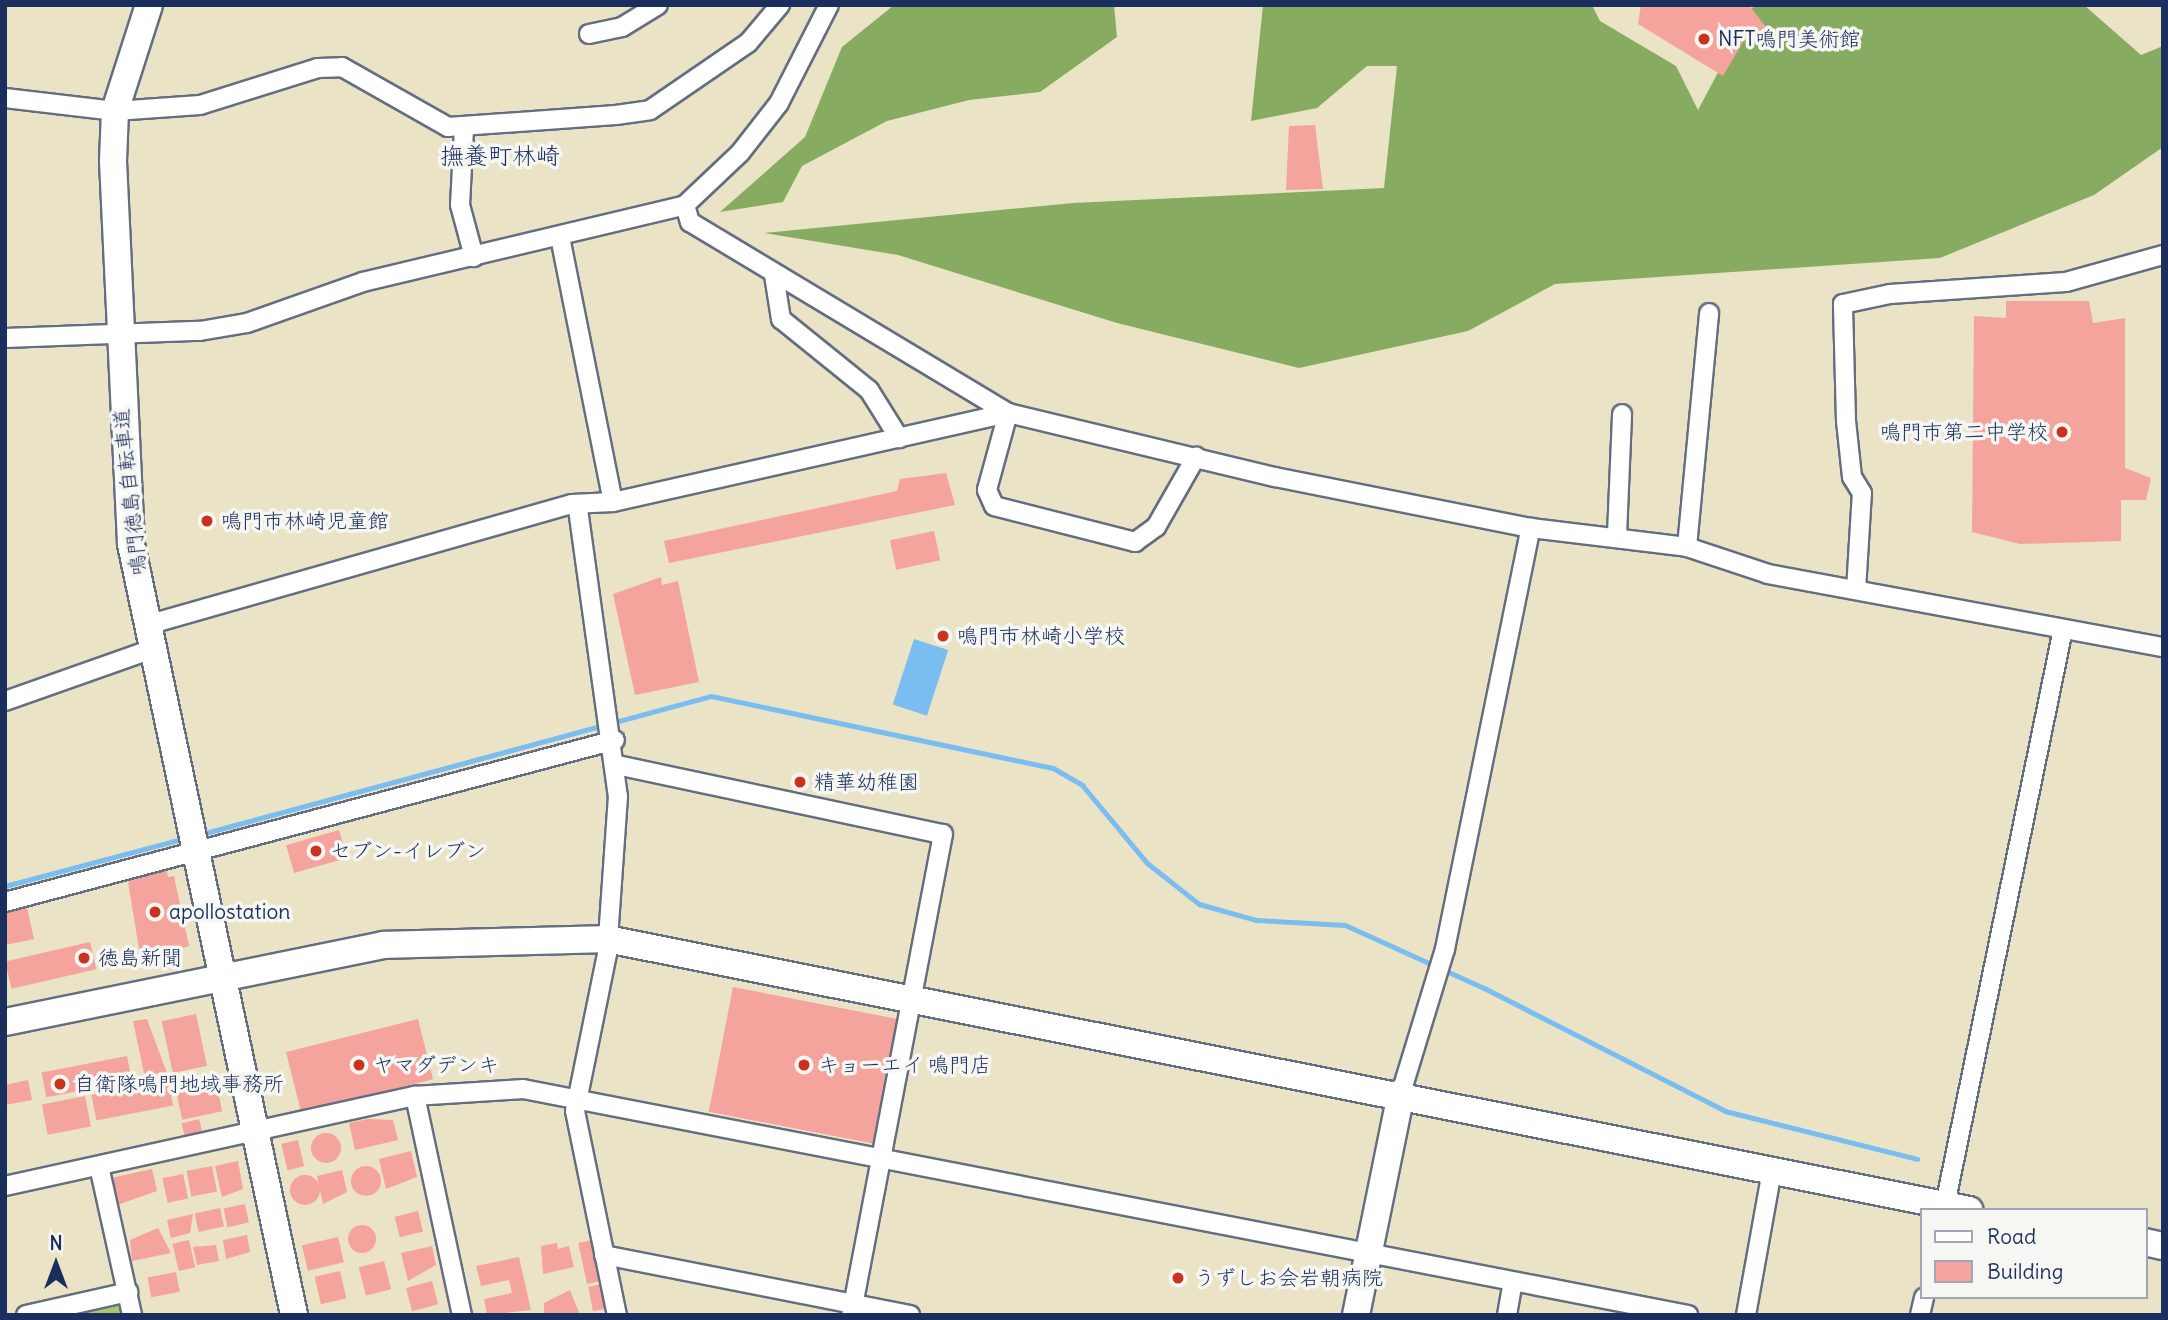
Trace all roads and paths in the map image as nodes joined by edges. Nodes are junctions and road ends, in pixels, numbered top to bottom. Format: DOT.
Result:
graph roads {
  1 [pos="149,5"];
  2 [pos="659,5"];
  3 [pos="780,5"];
  4 [pos="829,5"];
  5 [pos="589,34"];
  6 [pos="5,98"];
  7 [pos="115,111"];
  8 [pos="464,129"];
  9 [pos="685,205"];
  10 [pos="561,237"];
  11 [pos="2163,256"];
  12 [pos="474,257"];
  13 [pos="774,275"];
  14 [pos="1709,313"];
  15 [pos="119,334"];
  16 [pos="5,338"];
  17 [pos="1008,413"];
  18 [pos="1622,414"];
  19 [pos="899,438"];
  20 [pos="1196,457"];
  21 [pos="613,502"];
  22 [pos="578,509"];
  23 [pos="1531,528"];
  24 [pos="1617,535"];
  25 [pos="1688,547"];
  26 [pos="1856,590"];
  27 [pos="2063,628"];
  28 [pos="150,637"];
  29 [pos="2163,646"];
  30 [pos="5,701"];
  31 [pos="614,737"];
  32 [pos="617,765"];
  33 [pos="193,842"];
  34 [pos="5,902"];
  35 [pos="607,939"];
  36 [pos="222,975"];
  37 [pos="912,996"];
  38 [pos="5,1022"];
  39 [pos="1401,1093"];
  40 [pos="415,1096"];
  41 [pos="576,1099"];
  42 [pos="255,1132"];
  43 [pos="882,1158"];
  44 [pos="99,1166"];
  45 [pos="1772,1171"];
  46 [pos="5,1186"];
  47 [pos="1952,1208"];
  48 [pos="604,1255"];
  49 [pos="1369,1255"];
  50 [pos="1513,1282"];
  51 [pos="128,1292"];
  52 [pos="852,1309"];
  53 [pos="26,1315"];
  54 [pos="132,1315"];
  55 [pos="294,1315"];
  56 [pos="462,1315"];
  57 [pos="617,1315"];
  58 [pos="910,1315"];
  59 [pos="1356,1315"];
  60 [pos="1507,1315"];
  61 [pos="1688,1315"];
  62 [pos="1746,1315"];
  1 -- 7 [label="street, 鳴門徳島自転車道"];
  2 -- 5 [label="street"];
  3 -- 8 [label="street"];
  4 -- 9 [label="street"];
  6 -- 7 [label="street"];
  7 -- 8 [label="street"];
  7 -- 15 [label="street, 鳴門徳島自転車道"];
  8 -- 12 [label="street"];
  9 -- 10 [label="street"];
  9 -- 13 [label="street"];
  10 -- 12 [label="street"];
  10 -- 21 [label="street"];
  11 -- 26 [label="street"];
  12 -- 15 [label="street"];
  13 -- 17 [label="street"];
  13 -- 19 [label="street"];
  14 -- 25 [label="street"];
  15 -- 16 [label="street"];
  15 -- 28 [label="street, 鳴門徳島自転車道"];
  17 -- 19 [label="street"];
  17 -- 20 [label="street"];
  17 -- 20 [label="street"];
  18 -- 24 [label="street"];
  19 -- 21 [label="street"];
  20 -- 23 [label="street"];
  21 -- 22 [label="street"];
  22 -- 28 [label="street"];
  22 -- 31 [label="street"];
  23 -- 24 [label="street"];
  23 -- 39 [label="street"];
  24 -- 25 [label="street"];
  25 -- 26 [label="street"];
  26 -- 27 [label="street"];
  27 -- 29 [label="street"];
  27 -- 47 [label="street"];
  28 -- 30 [label="street"];
  28 -- 33 [label="street, 鳴門徳島自転車道"];
  31 -- 32 [label="street"];
  31 -- 33 [label="street"];
  32 -- 35 [label="street"];
  32 -- 37 [label="street"];
  33 -- 34 [label="street"];
  33 -- 36 [label="street, 鳴門徳島自転車道"];
  35 -- 36 [label="street"];
  35 -- 37 [label="street"];
  35 -- 41 [label="street"];
  36 -- 38 [label="street"];
  36 -- 42 [label="street, 鳴門徳島自転車道"];
  37 -- 39 [label="street"];
  37 -- 43 [label="street"];
  39 -- 45 [label="street"];
  39 -- 49 [label="street"];
  40 -- 41 [label="street"];
  40 -- 42 [label="street"];
  40 -- 56 [label="street"];
  41 -- 43 [label="street"];
  41 -- 48 [label="street"];
  42 -- 44 [label="street"];
  42 -- 55 [label="street, 鳴門徳島自転車道"];
  43 -- 49 [label="street"];
  43 -- 52 [label="street"];
  44 -- 46 [label="street"];
  44 -- 51 [label="street"];
  45 -- 47 [label="street"];
  45 -- 62 [label="street"];
  48 -- 52 [label="street"];
  48 -- 57 [label="street"];
  49 -- 50 [label="street"];
  49 -- 59 [label="street"];
  50 -- 60 [label="street"];
  50 -- 61 [label="street"];
  51 -- 53 [label="street"];
  51 -- 54 [label="street"];
  52 -- 58 [label="street"];
}
